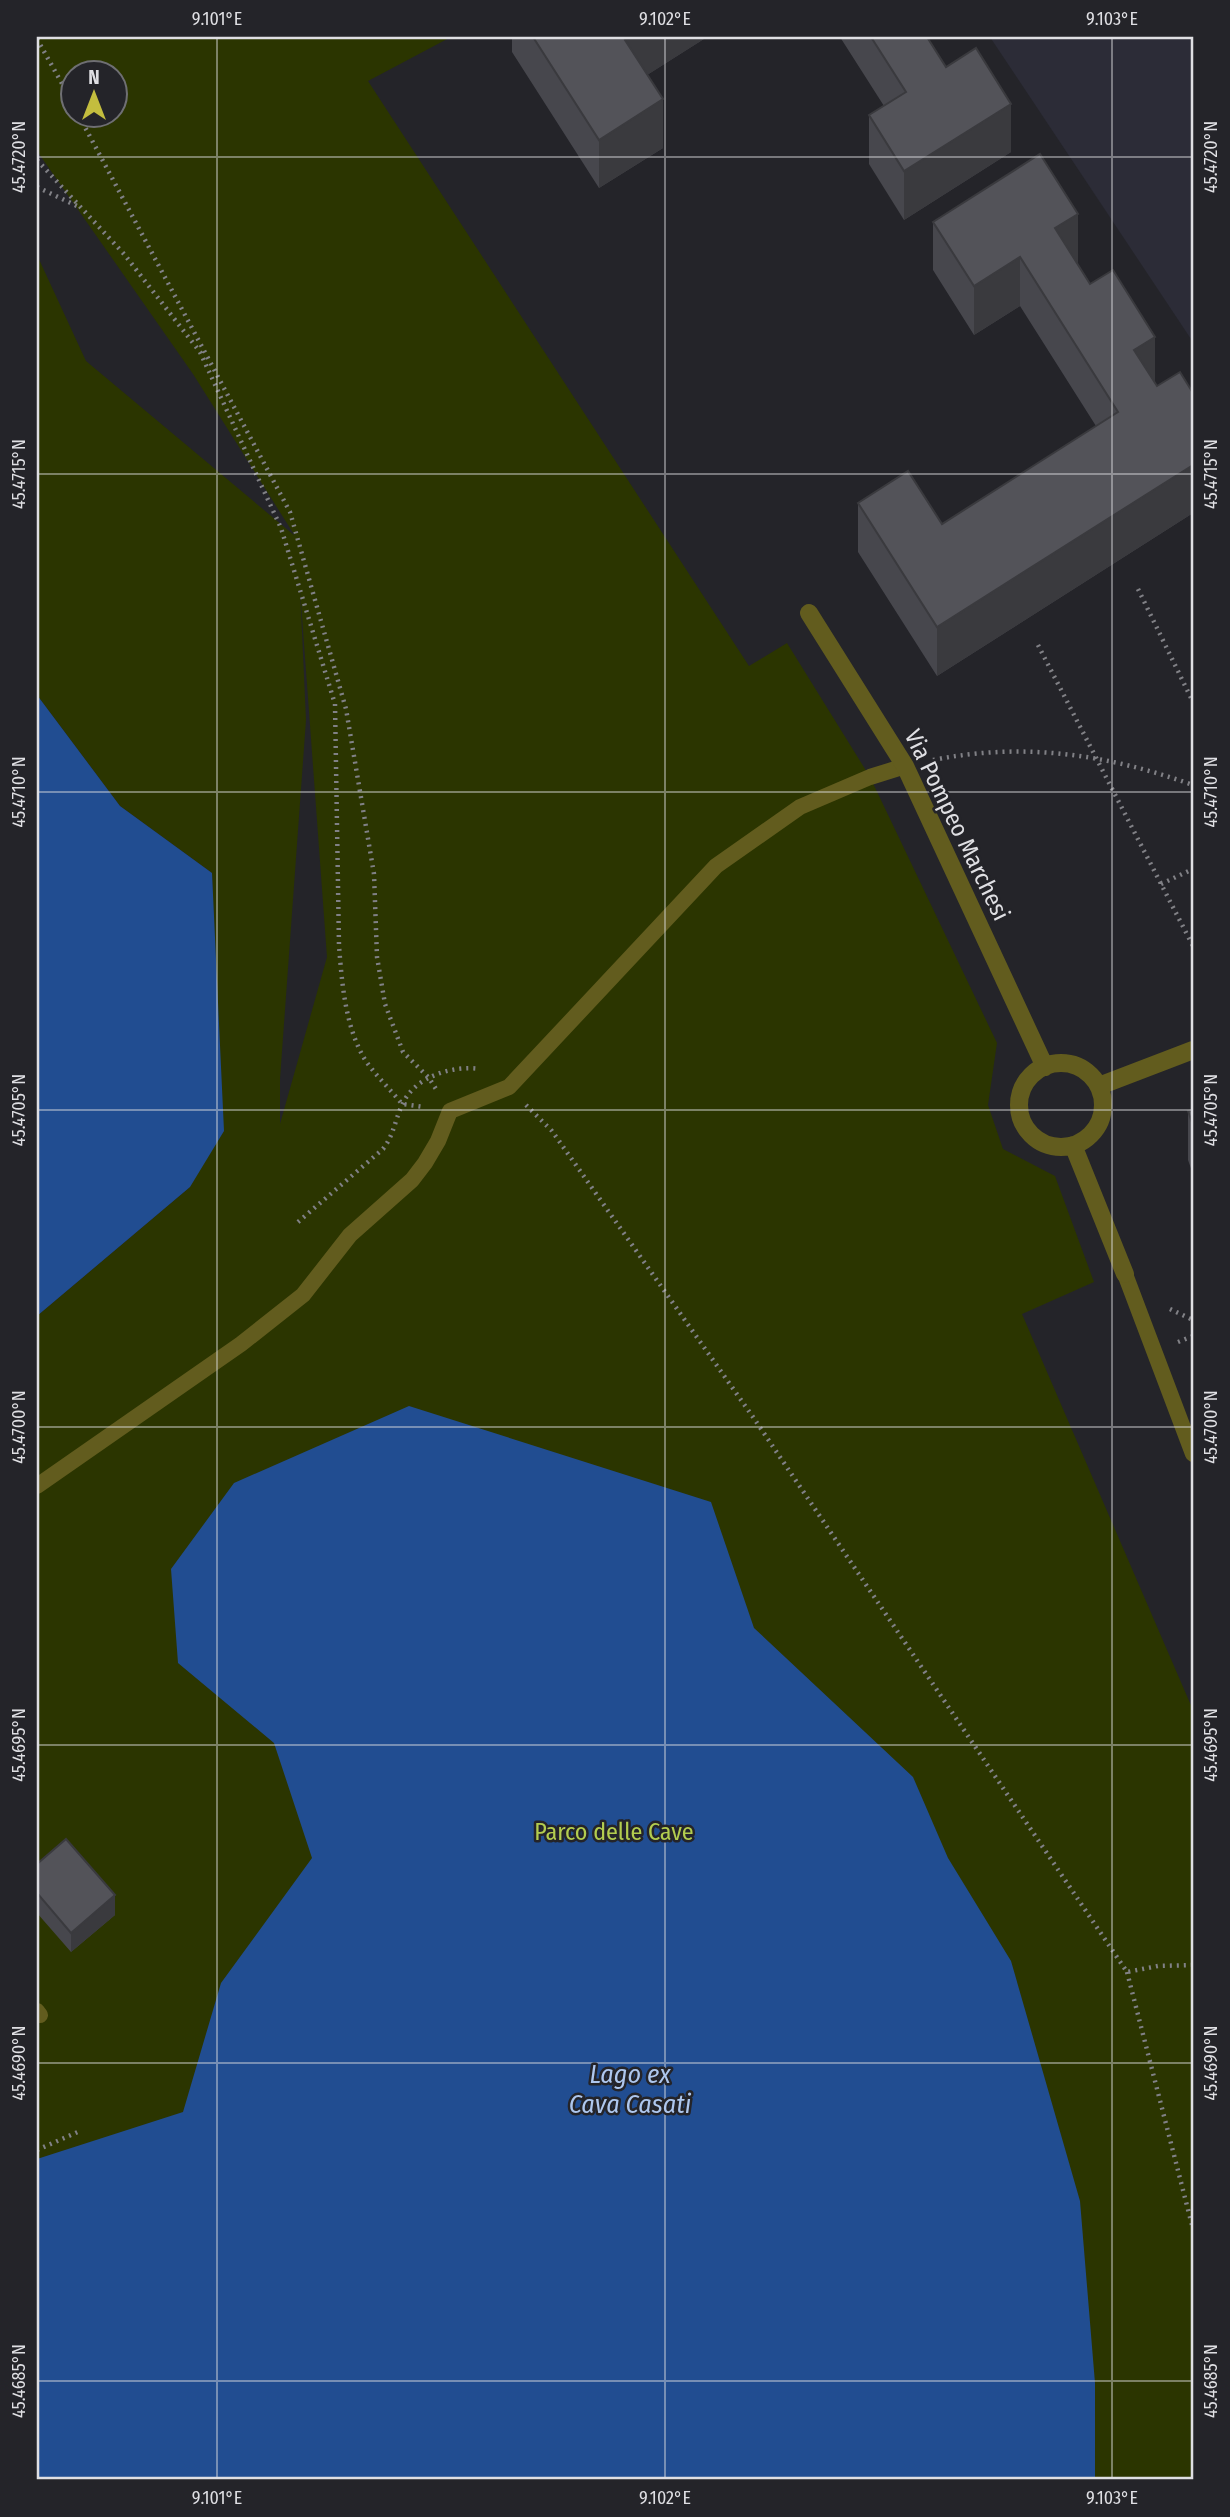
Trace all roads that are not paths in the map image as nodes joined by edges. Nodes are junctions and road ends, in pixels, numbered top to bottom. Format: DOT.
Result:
graph roads {
  1 [pos="809,614"];
  2 [pos="905,766"];
  3 [pos="1193,1050"];
  4 [pos="1045,1067"];
  5 [pos="1099,1086"];
  6 [pos="1073,1145"];
  7 [pos="1125,1274"];
  8 [pos="1188,1424"];
  9 [pos="1193,1454"];
  10 [pos="37,1486"];
  1 -- 2 [label="street, Via Pompeo Marchesi"];
  2 -- 4 [label="street, Via Pompeo Marchesi"];
  2 -- 10 [label="lane"];
  3 -- 5 [label="street"];
  4 -- 5 [label="street"];
  4 -- 6 [label="street"];
  5 -- 6 [label="street"];
  6 -- 7 [label="street"];
  7 -- 8 [label="lane"];
  8 -- 9 [label="lane"];
}
